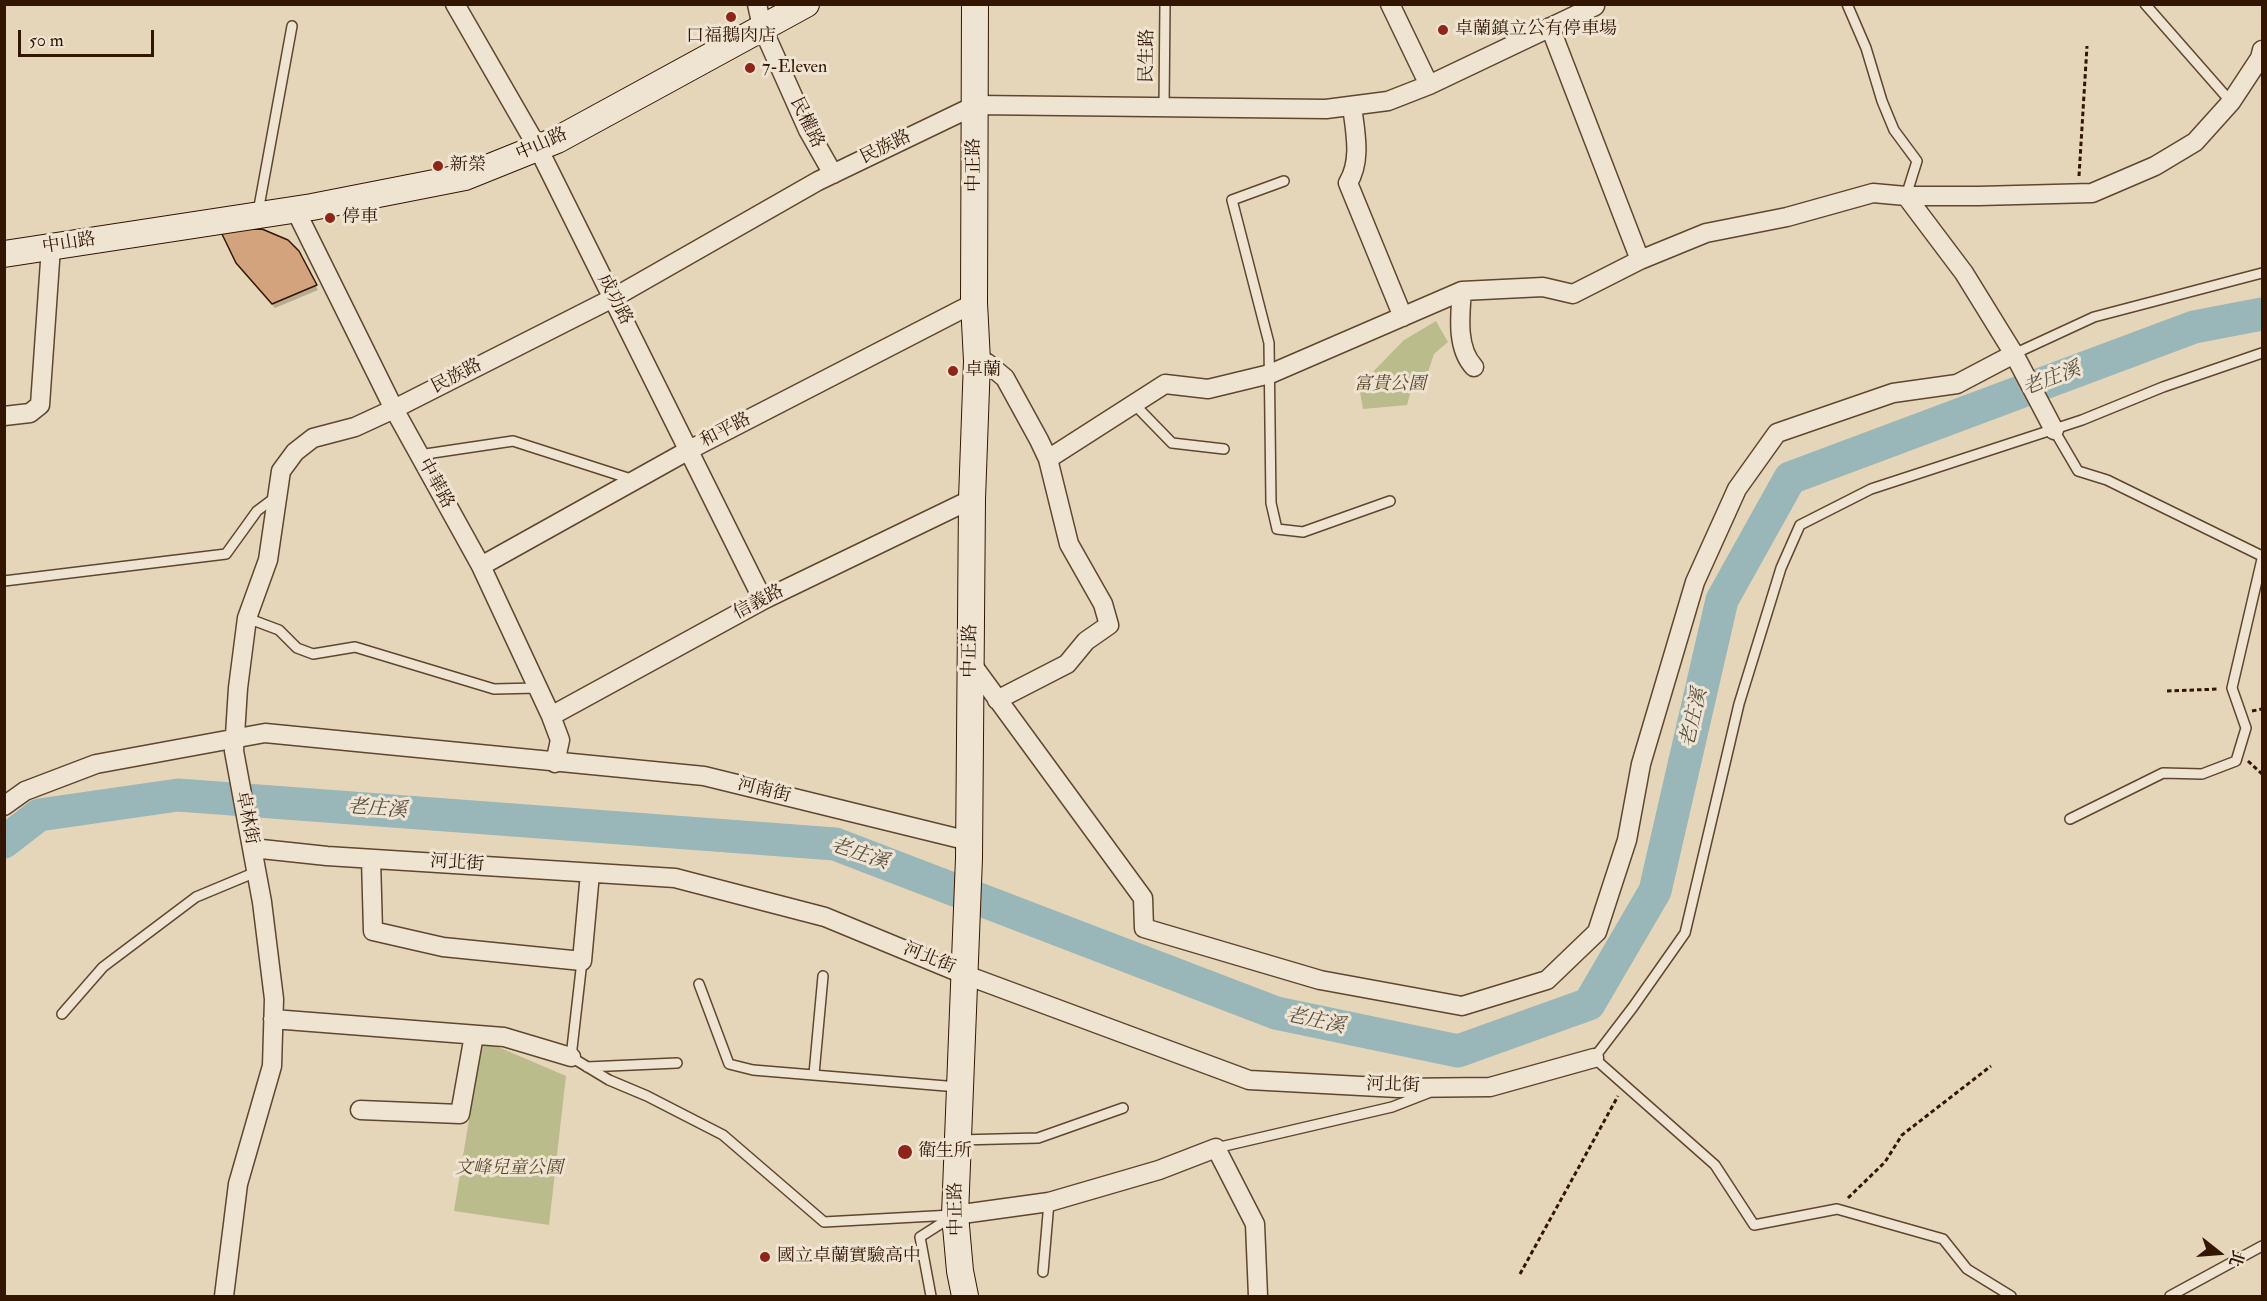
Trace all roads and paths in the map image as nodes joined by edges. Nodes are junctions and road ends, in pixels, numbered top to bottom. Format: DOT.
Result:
graph roads {
  1 [pos="455,4"];
  2 [pos="806,4"];
  3 [pos="975,4"];
  4 [pos="1165,4"];
  5 [pos="1390,4"];
  6 [pos="1847,4"];
  7 [pos="2145,4"];
  8 [pos="1595,6"];
  9 [pos="759,16"];
  10 [pos="292,26"];
  11 [pos="1550,27"];
  12 [pos="2087,46"];
  13 [pos="2262,50"];
  14 [pos="1429,85"];
  15 [pos="2231,102"];
  16 [pos="976,105"];
  17 [pos="1352,106"];
  18 [pos="1164,107"];
  19 [pos="538,148"];
  20 [pos="833,174"];
  21 [pos="1284,181"];
  22 [pos="2078,194"];
  23 [pos="1906,196"];
  24 [pos="295,210"];
  25 [pos="257,215"];
  26 [pos="51,247"];
  27 [pos="4,254"];
  28 [pos="1640,260"];
  29 [pos="2262,273"];
  30 [pos="1462,291"];
  31 [pos="613,298"];
  32 [pos="974,303"];
  33 [pos="1403,317"];
  34 [pos="2262,353"];
  35 [pos="2014,354"];
  36 [pos="977,361"];
  37 [pos="1474,367"];
  38 [pos="1270,374"];
  39 [pos="1134,404"];
  40 [pos="394,409"];
  41 [pos="4,416"];
  42 [pos="2054,430"];
  43 [pos="1224,449"];
  44 [pos="689,450"];
  45 [pos="419,455"];
  46 [pos="1048,459"];
  47 [pos="635,480"];
  48 [pos="277,496"];
  49 [pos="972,499"];
  50 [pos="1390,501"];
  51 [pos="2262,558"];
  52 [pos="481,566"];
  53 [pos="4,580"];
  54 [pos="763,600"];
  55 [pos="247,618"];
  56 [pos="971,663"];
  57 [pos="537,688"];
  58 [pos="2232,688"];
  59 [pos="2167,691"];
  60 [pos="997,700"];
  61 [pos="551,716"];
  62 [pos="235,738"];
  63 [pos="555,763"];
  64 [pos="4,806"];
  65 [pos="2070,819"];
  66 [pos="252,848"];
  67 [pos="969,849"];
  68 [pos="371,859"];
  69 [pos="256,872"];
  70 [pos="590,873"];
  71 [pos="582,961"];
  72 [pos="963,974"];
  73 [pos="823,976"];
  74 [pos="699,984"];
  75 [pos="62,1014"];
  76 [pos="273,1019"];
  77 [pos="474,1035"];
  78 [pos="571,1057"];
  79 [pos="1594,1058"];
  80 [pos="677,1063"];
  81 [pos="1992,1066"];
  82 [pos="587,1067"];
  83 [pos="814,1074"];
  84 [pos="1624,1084"];
  85 [pos="959,1087"];
  86 [pos="1442,1087"];
  87 [pos="1123,1108"];
  88 [pos="360,1110"];
  89 [pos="957,1140"];
  90 [pos="1216,1148"];
  91 [pos="1049,1202"];
  92 [pos="1837,1209"];
  93 [pos="955,1215"];
  94 [pos="2262,1246"];
  95 [pos="1043,1272"];
  96 [pos="1520,1274"];
  97 [pos="224,1296"];
  98 [pos="931,1296"];
  99 [pos="965,1296"];
  100 [pos="1258,1296"];
  101 [pos="2011,1296"];
  102 [pos="2170,1296"];
  1 -- 19 [label="street, 成功路"];
  2 -- 9 [label="street, 中山路"];
  3 -- 16 [label="street, 中正路"];
  4 -- 18 [label="lane, 民生路"];
  5 -- 14 [label="street"];
  6 -- 23 [label="lane"];
  7 -- 15 [label="lane"];
  8 -- 11 [label="street, 民族路"];
  9 -- 19 [label="street, 中山路"];
  9 -- 20 [label="street, 民權路"];
  10 -- 25 [label="lane"];
  11 -- 14 [label="street, 民族路"];
  11 -- 28 [label="street"];
  12 -- 22 [label="path"];
  13 -- 15 [label="street"];
  14 -- 17 [label="street, 民族路"];
  15 -- 22 [label="street"];
  16 -- 18 [label="street, 民族路"];
  16 -- 20 [label="street, 民族路"];
  16 -- 32 [label="street, 中正路"];
  17 -- 18 [label="street, 民族路"];
  17 -- 33 [label="street"];
  19 -- 24 [label="street, 中山路"];
  19 -- 31 [label="street, 成功路"];
  20 -- 31 [label="street, 民族路"];
  21 -- 38 [label="lane"];
  22 -- 23 [label="street"];
  23 -- 28 [label="street"];
  23 -- 35 [label="street"];
  24 -- 25 [label="street, 中山路"];
  24 -- 40 [label="street, 中華路"];
  25 -- 26 [label="street, 中山路"];
  26 -- 27 [label="street, 中山路"];
  26 -- 41 [label="street"];
  28 -- 30 [label="street"];
  29 -- 35 [label="lane"];
  30 -- 33 [label="street"];
  30 -- 37 [label="street"];
  31 -- 40 [label="street, 民族路"];
  31 -- 44 [label="street, 成功路"];
  32 -- 36 [label="street, 中正路"];
  32 -- 44 [label="street, 和平路"];
  33 -- 38 [label="street"];
  34 -- 42 [label="lane"];
  35 -- 42 [label="street"];
  35 -- 60 [label="street"];
  36 -- 46 [label="street"];
  36 -- 49 [label="street, 中正路"];
  38 -- 39 [label="street"];
  38 -- 50 [label="lane"];
  39 -- 43 [label="lane"];
  39 -- 46 [label="street"];
  40 -- 45 [label="street, 中華路"];
  40 -- 48 [label="street, 卓林街"];
  42 -- 51 [label="lane"];
  42 -- 79 [label="lane"];
  44 -- 47 [label="street, 和平路"];
  44 -- 54 [label="street, 成功路"];
  45 -- 47 [label="lane"];
  45 -- 52 [label="street, 中華路"];
  46 -- 60 [label="street"];
  47 -- 52 [label="street, 和平路"];
  48 -- 53 [label="lane"];
  48 -- 55 [label="street, 卓林街"];
  49 -- 54 [label="street, 信義路"];
  49 -- 56 [label="street, 中正路"];
  51 -- 58 [label="lane"];
  52 -- 57 [label="street, 中華路"];
  54 -- 61 [label="street, 信義路"];
  55 -- 57 [label="lane"];
  55 -- 62 [label="street, 卓林街"];
  56 -- 60 [label="street"];
  56 -- 67 [label="street, 中正路"];
  57 -- 61 [label="street, 中華路"];
  58 -- 59 [label="path"];
  58 -- 65 [label="lane"];
  61 -- 63 [label="street, 中華路"];
  62 -- 63 [label="street, 河南街"];
  62 -- 64 [label="street, 河南街"];
  62 -- 66 [label="street, 卓林街"];
  63 -- 67 [label="street, 河南街"];
  66 -- 68 [label="street, 河北街"];
  66 -- 69 [label="street, 卓林街"];
  67 -- 72 [label="street, 中正路"];
  68 -- 70 [label="street, 河北街"];
  68 -- 71 [label="street"];
  69 -- 75 [label="lane"];
  69 -- 76 [label="street, 卓林街"];
  70 -- 71 [label="street"];
  70 -- 72 [label="street, 河北街"];
  71 -- 78 [label="lane"];
  72 -- 85 [label="street, 中正路"];
  72 -- 86 [label="street, 河北街"];
  73 -- 83 [label="lane"];
  74 -- 83 [label="lane"];
  76 -- 77 [label="street"];
  76 -- 97 [label="street, 卓林街"];
  77 -- 78 [label="street"];
  77 -- 88 [label="street"];
  78 -- 82 [label="lane"];
  79 -- 84 [label="lane"];
  79 -- 86 [label="street, 河北街"];
  80 -- 82 [label="lane"];
  81 -- 92 [label="path"];
  82 -- 93 [label="lane"];
  83 -- 85 [label="lane"];
  84 -- 92 [label="lane"];
  84 -- 96 [label="path"];
  85 -- 89 [label="street, 中正路"];
  86 -- 90 [label="lane"];
  87 -- 89 [label="lane"];
  89 -- 93 [label="street, 中正路"];
  90 -- 91 [label="street"];
  90 -- 100 [label="street"];
  91 -- 93 [label="street"];
  91 -- 95 [label="lane"];
  92 -- 101 [label="lane"];
  93 -- 98 [label="lane"];
  93 -- 99 [label="street, 中正路"];
  94 -- 102 [label="lane"];
}
